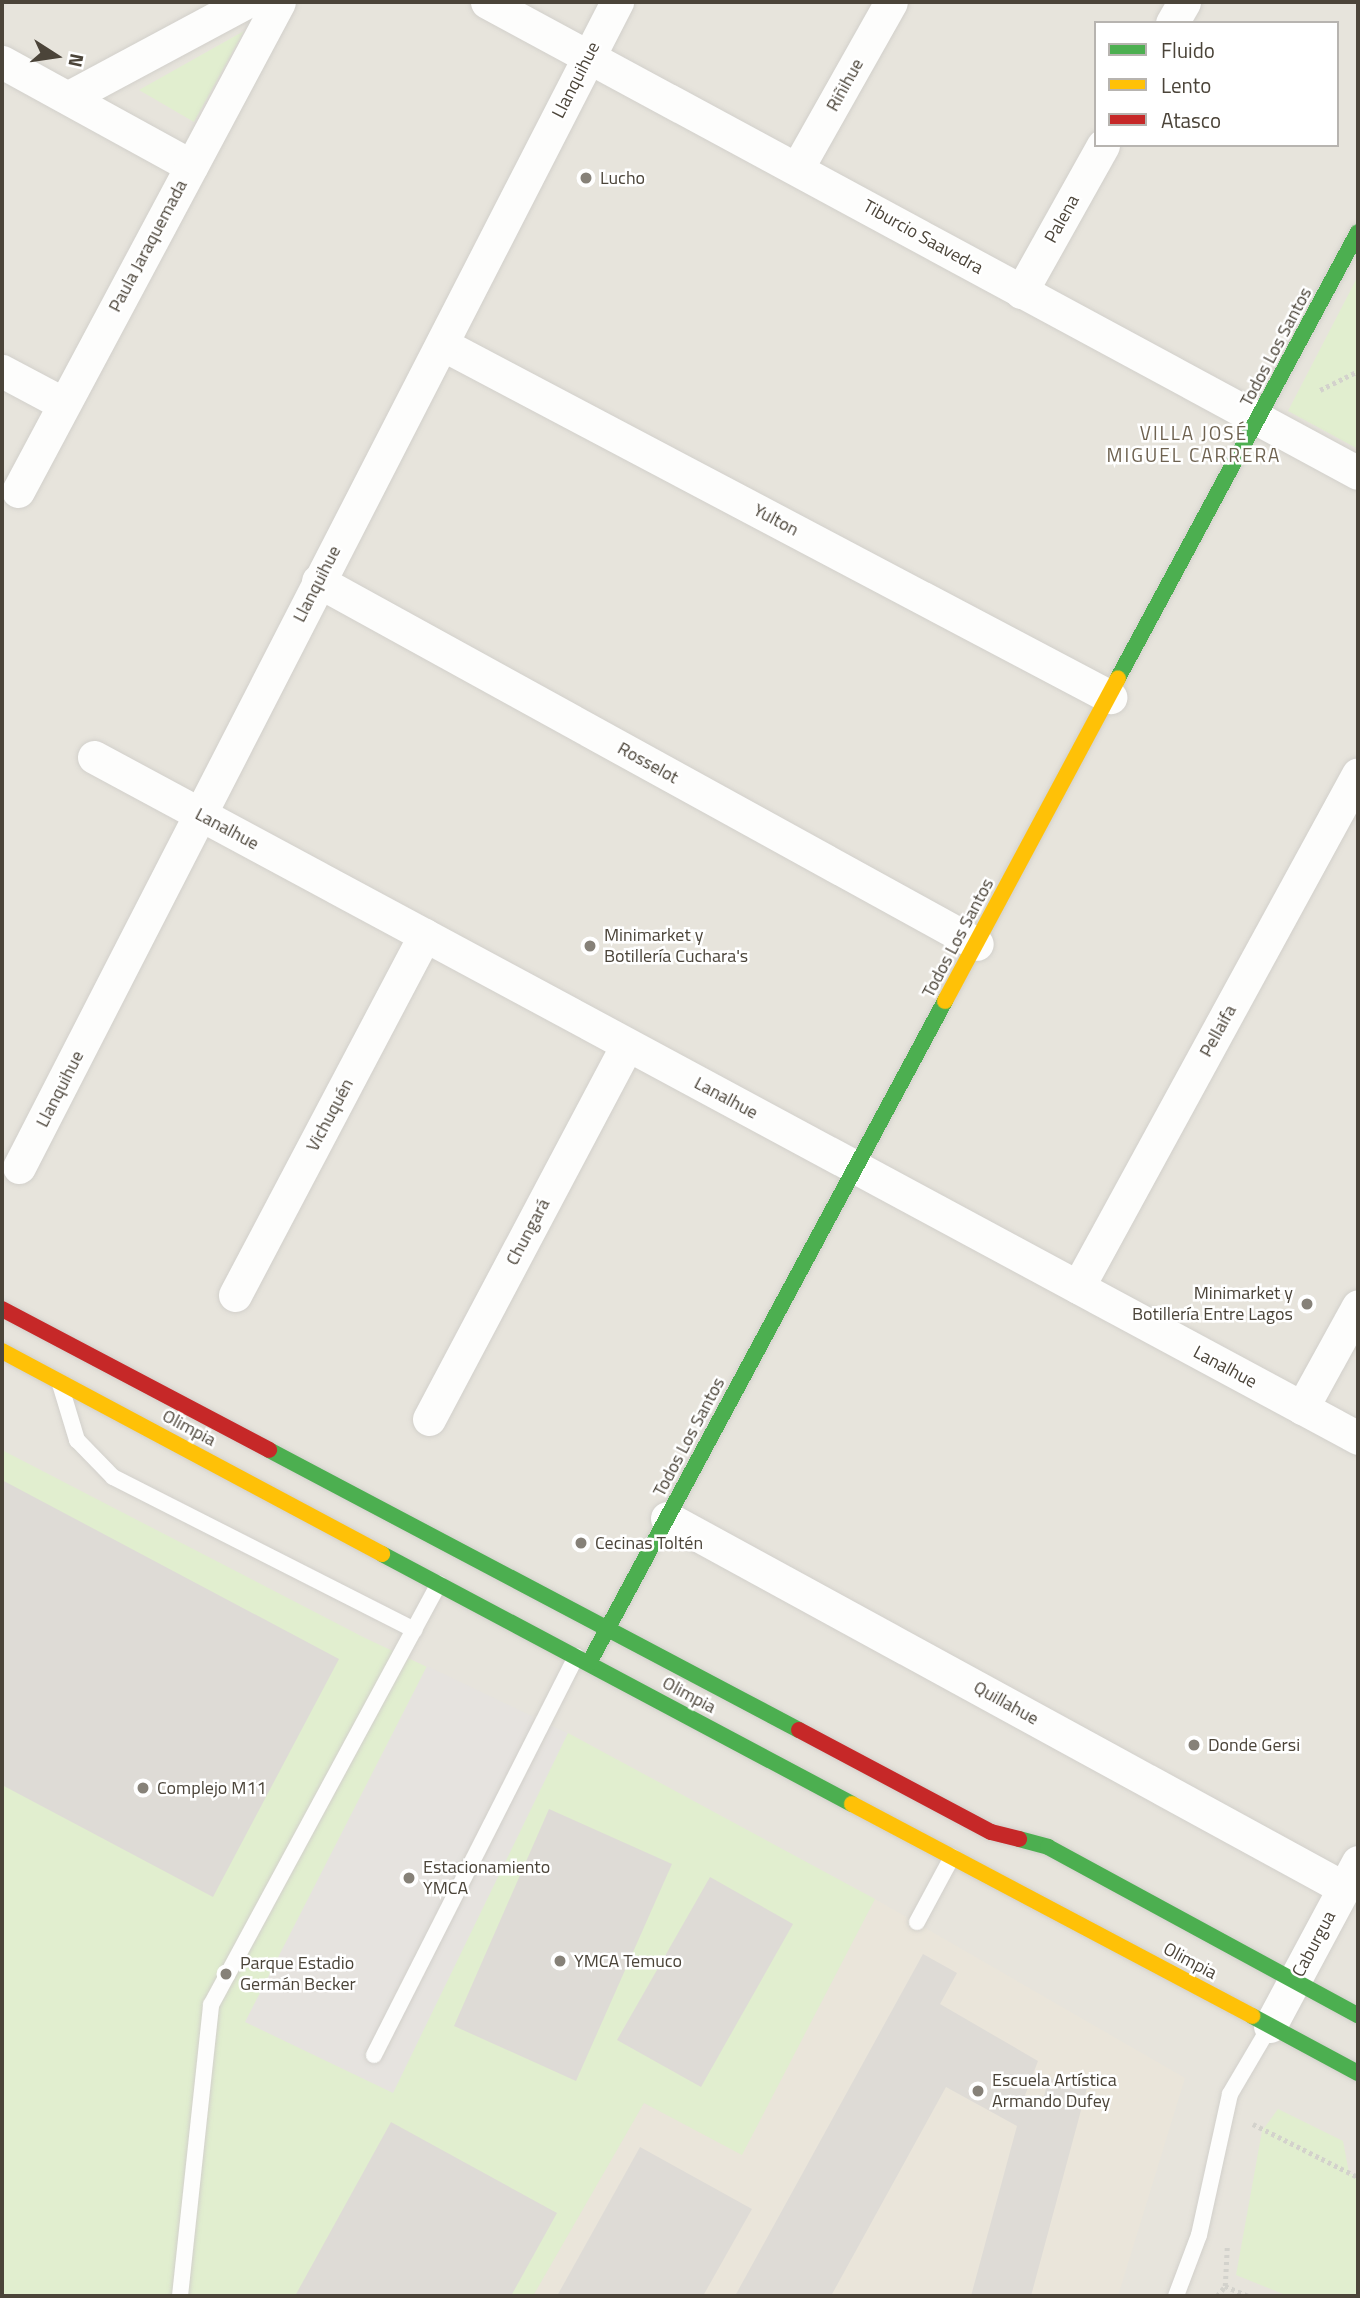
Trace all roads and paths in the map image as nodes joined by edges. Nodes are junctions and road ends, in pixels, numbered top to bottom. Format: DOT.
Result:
graph roads {
  1 [pos="246,2"];
  2 [pos="279,2"];
  3 [pos="487,2"];
  4 [pos="617,2"];
  5 [pos="891,2"];
  6 [pos="1184,2"];
  7 [pos="1173,21"];
  8 [pos="588,56"];
  9 [pos="2,62"];
  10 [pos="69,97"];
  11 [pos="1103,147"];
  12 [pos="191,166"];
  13 [pos="798,167"];
  14 [pos="1358,232"];
  15 [pos="1021,292"];
  16 [pos="442,344"];
  17 [pos="2,371"];
  18 [pos="64,404"];
  19 [pos="1260,420"];
  20 [pos="1358,472"];
  21 [pos="18,491"];
  22 [pos="318,581"];
  23 [pos="1110,697"];
  24 [pos="94,757"];
  25 [pos="1358,774"];
  26 [pos="201,815"];
  27 [pos="425,935"];
  28 [pos="977,944"];
  29 [pos="627,1045"];
  30 [pos="19,1167"];
  31 [pos="856,1168"];
  32 [pos="1078,1287"];
  33 [pos="234,1295"];
  34 [pos="1358,1306"];
  35 [pos="2,1309"];
  36 [pos="2,1351"];
  37 [pos="60,1382"];
  38 [pos="1302,1408"];
  39 [pos="429,1419"];
  40 [pos="1358,1438"];
  41 [pos="667,1518"];
  42 [pos="439,1584"];
  43 [pos="608,1627"];
  44 [pos="414,1630"];
  45 [pos="583,1659"];
  46 [pos="952,1857"];
  47 [pos="1351,1875"];
  48 [pos="917,1922"];
  49 [pos="1294,1980"];
  50 [pos="1358,2015"];
  51 [pos="1270,2026"];
  52 [pos="374,2055"];
  53 [pos="1358,2073"];
  54 [pos="1249,2122"];
  55 [pos="1358,2177"];
  56 [pos="1225,2286"];
  57 [pos="180,2296"];
  58 [pos="1176,2296"];
  59 [pos="1248,2296"];
  1 -- 10 [label="street"];
  2 -- 12 [label="street, Paula Jaraquemada"];
  3 -- 8 [label="street, Tiburcio Saavedra"];
  4 -- 8 [label="street, Llanquihue"];
  5 -- 13 [label="street, Riñihue"];
  6 -- 7 [label="street"];
  8 -- 13 [label="street, Tiburcio Saavedra"];
  8 -- 16 [label="street, Llanquihue"];
  9 -- 10 [label="street"];
  10 -- 12 [label="street"];
  11 -- 15 [label="street, Palena"];
  12 -- 18 [label="street, Paula Jaraquemada"];
  13 -- 15 [label="street, Tiburcio Saavedra"];
  14 -- 19 [label="street, Todos Los Santos"];
  15 -- 19 [label="street, Tiburcio Saavedra"];
  16 -- 22 [label="street, Llanquihue"];
  16 -- 23 [label="street, Yulton"];
  17 -- 18 [label="street"];
  18 -- 21 [label="street, Paula Jaraquemada"];
  19 -- 20 [label="street, Tiburcio Saavedra"];
  19 -- 23 [label="street, Todos Los Santos"];
  22 -- 26 [label="street, Llanquihue"];
  22 -- 28 [label="street, Rosselot"];
  23 -- 28 [label="street, Todos Los Santos"];
  24 -- 26 [label="street, Lanalhue"];
  25 -- 32 [label="street, Pellaifa"];
  26 -- 27 [label="street, Lanalhue"];
  26 -- 30 [label="street, Llanquihue"];
  27 -- 29 [label="street, Lanalhue"];
  27 -- 33 [label="street, Vichuquén"];
  28 -- 31 [label="street, Todos Los Santos"];
  29 -- 31 [label="street, Lanalhue"];
  29 -- 39 [label="street, Chungará"];
  31 -- 32 [label="street, Lanalhue"];
  31 -- 41 [label="street, Todos Los Santos"];
  32 -- 38 [label="street, Lanalhue"];
  34 -- 38 [label="street"];
  35 -- 43 [label="street, Olimpia"];
  36 -- 37 [label="street, Olimpia"];
  37 -- 42 [label="street, Olimpia"];
  37 -- 44 [label="lane"];
  38 -- 40 [label="street, Lanalhue"];
  41 -- 43 [label="street, Todos Los Santos"];
  41 -- 47 [label="street, Quillahue"];
  42 -- 44 [label="lane"];
  42 -- 45 [label="street, Olimpia"];
  43 -- 45 [label="street, Todos Los Santos"];
  43 -- 49 [label="street, Olimpia"];
  44 -- 57 [label="lane"];
  45 -- 46 [label="street, Olimpia"];
  45 -- 52 [label="lane"];
  46 -- 48 [label="lane"];
  46 -- 51 [label="street, Olimpia"];
  47 -- 49 [label="street, Caburgua"];
  49 -- 50 [label="street, Olimpia"];
  49 -- 51 [label="street, Caburgua"];
  51 -- 53 [label="street, Olimpia"];
  51 -- 58 [label="lane"];
  54 -- 55 [label="path"];
  56 -- 59 [label="path"];
}
